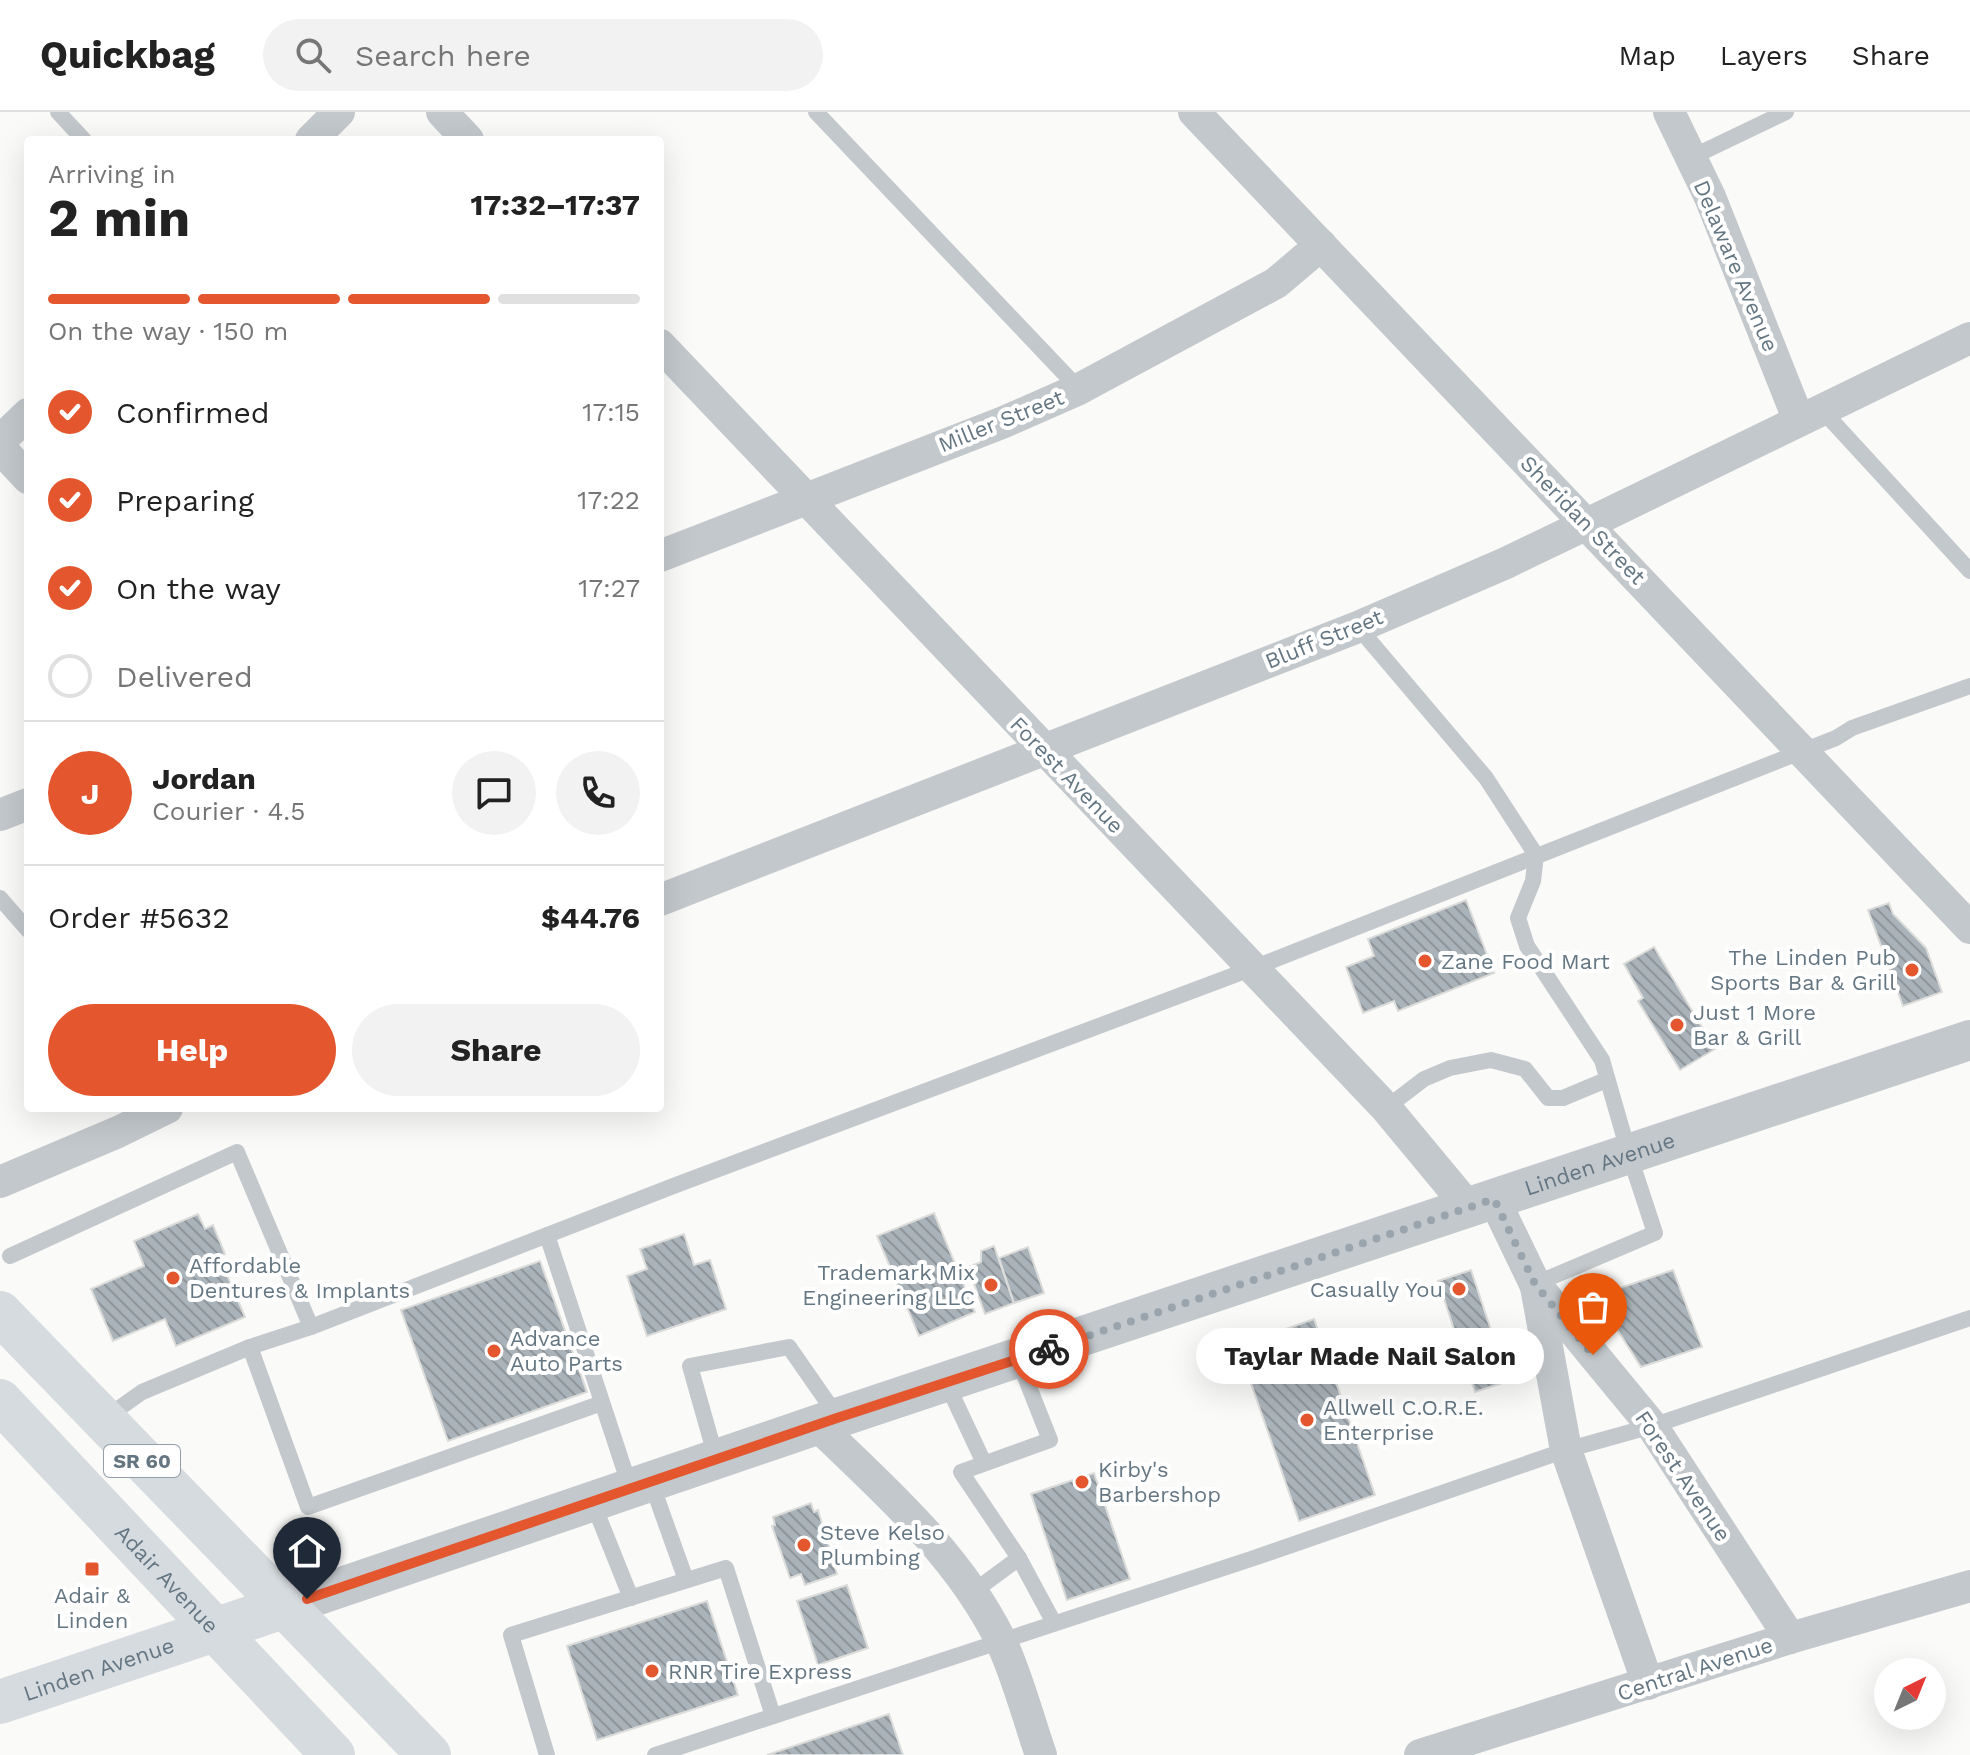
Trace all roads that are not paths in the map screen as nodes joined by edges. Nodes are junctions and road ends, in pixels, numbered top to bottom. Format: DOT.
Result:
graph roads {
  1 [pos="58,112"];
  2 [pos="339,112"];
  3 [pos="442,112"];
  4 [pos="816,112"];
  5 [pos="1194,112"];
  6 [pos="1669,112"];
  7 [pos="1786,112"];
  8 [pos="80,136"];
  9 [pos="315,136"];
  10 [pos="464,136"];
  11 [pos="1690,158"];
  12 [pos="1321,245"];
  13 [pos="1970,338"];
  14 [pos="664,349"];
  15 [pos="1079,389"];
  16 [pos="1811,416"];
  17 [pos="24,418"];
  18 [pos="0,441"];
  19 [pos="0,448"];
  20 [pos="24,474"];
  21 [pos="804,499"];
  22 [pos="1586,524"];
  23 [pos="664,554"];
  24 [pos="1970,571"];
  25 [pos="1358,627"];
  26 [pos="1970,686"];
  27 [pos="1042,749"];
  28 [pos="1803,751"];
  29 [pos="24,806"];
  30 [pos="0,815"];
  31 [pos="1536,855"];
  32 [pos="0,898"];
  33 [pos="664,898"];
  34 [pos="24,925"];
  35 [pos="1970,928"];
  36 [pos="1253,968"];
  37 [pos="1970,1040"];
  38 [pos="1606,1080"];
  39 [pos="1386,1108"];
  40 [pos="159,1112"];
  41 [pos="1629,1154"];
  42 [pos="0,1182"];
  43 [pos="1481,1204"];
  44 [pos="547,1235"];
  45 [pos="10,1256"];
  46 [pos="1535,1284"];
  47 [pos="0,1313"];
  48 [pos="1970,1318"];
  49 [pos="311,1327"];
  50 [pos="250,1347"];
  51 [pos="1018,1359"];
  52 [pos="946,1382"];
  53 [pos="0,1401"];
  54 [pos="602,1403"];
  55 [pos="102,1420"];
  56 [pos="827,1422"];
  57 [pos="1652,1426"];
  58 [pos="1566,1450"];
  59 [pos="716,1459"];
  60 [pos="984,1463"];
  61 [pos="641,1485"];
  62 [pos="593,1503"];
  63 [pos="1019,1558"];
  64 [pos="686,1580"];
  65 [pos="1970,1586"];
  66 [pos="973,1592"];
  67 [pos="631,1598"];
  68 [pos="286,1606"];
  69 [pos="1054,1623"];
  70 [pos="217,1631"];
  71 [pos="1790,1638"];
  72 [pos="1001,1641"];
  73 [pos="1648,1684"];
  74 [pos="0,1702"];
  75 [pos="773,1716"];
  76 [pos="333,1755"];
  77 [pos="429,1755"];
  78 [pos="547,1755"];
  79 [pos="655,1755"];
  80 [pos="1041,1755"];
  81 [pos="1420,1755"];
  1 -- 8 [label="lane"];
  2 -- 9 [label="street"];
  3 -- 10 [label="street"];
  4 -- 15 [label="lane"];
  5 -- 12 [label="street, Sheridan Street"];
  6 -- 11 [label="street, Delaware Avenue"];
  7 -- 11 [label="lane"];
  11 -- 16 [label="street, Delaware Avenue"];
  12 -- 15 [label="street, Miller Street"];
  12 -- 22 [label="street, Sheridan Street"];
  13 -- 16 [label="street, Bluff Street"];
  14 -- 21 [label="street, Forest Avenue"];
  15 -- 21 [label="street, Miller Street"];
  16 -- 22 [label="street, Bluff Street"];
  16 -- 24 [label="lane"];
  17 -- 18 [label="street"];
  19 -- 20 [label="street"];
  21 -- 23 [label="street, Miller Street"];
  21 -- 27 [label="street, Forest Avenue"];
  22 -- 25 [label="street, Bluff Street"];
  22 -- 28 [label="street, Sheridan Street"];
  25 -- 27 [label="street, Bluff Street"];
  25 -- 31 [label="lane"];
  26 -- 28 [label="lane"];
  27 -- 33 [label="street, Bluff Street"];
  27 -- 36 [label="street, Forest Avenue"];
  28 -- 31 [label="lane"];
  28 -- 35 [label="street, Sheridan Street"];
  29 -- 30 [label="street"];
  31 -- 36 [label="lane"];
  31 -- 38 [label="lane"];
  32 -- 34 [label="lane"];
  36 -- 39 [label="street, Forest Avenue"];
  36 -- 44 [label="lane"];
  37 -- 41 [label="street, Linden Avenue"];
  38 -- 39 [label="lane"];
  38 -- 41 [label="lane"];
  39 -- 43 [label="street, Forest Avenue"];
  40 -- 42 [label="street"];
  41 -- 43 [label="street, Linden Avenue"];
  41 -- 46 [label="lane"];
  43 -- 46 [label="street, Forest Avenue"];
  43 -- 51 [label="street, Linden Avenue"];
  44 -- 49 [label="lane"];
  44 -- 54 [label="lane"];
  45 -- 49 [label="lane"];
  46 -- 57 [label="street, Forest Avenue"];
  46 -- 58 [label="street, Forest Avenue"];
  47 -- 55 [label="main road, SR 60"];
  48 -- 57 [label="lane"];
  49 -- 50 [label="lane"];
  50 -- 54 [label="lane"];
  50 -- 55 [label="lane"];
  51 -- 52 [label="street, Linden Avenue"];
  51 -- 60 [label="lane"];
  52 -- 56 [label="street, Linden Avenue"];
  52 -- 60 [label="lane"];
  53 -- 70 [label="main road, Adair Avenue / SR 60"];
  54 -- 61 [label="lane"];
  55 -- 68 [label="main road, SR 60"];
  56 -- 59 [label="street, Linden Avenue"];
  56 -- 59 [label="lane"];
  56 -- 66 [label="street"];
  57 -- 58 [label="lane"];
  57 -- 71 [label="street, Forest Avenue"];
  58 -- 69 [label="lane"];
  58 -- 73 [label="street, Forest Avenue"];
  59 -- 61 [label="street, Linden Avenue"];
  60 -- 63 [label="lane"];
  61 -- 62 [label="street, Linden Avenue"];
  61 -- 64 [label="lane"];
  62 -- 67 [label="lane"];
  62 -- 68 [label="street, Linden Avenue"];
  63 -- 66 [label="lane"];
  63 -- 69 [label="lane"];
  64 -- 67 [label="lane"];
  64 -- 75 [label="lane"];
  65 -- 71 [label="street, Central Avenue"];
  66 -- 72 [label="street"];
  67 -- 78 [label="lane"];
  68 -- 70 [label="main road, Linden Avenue"];
  68 -- 77 [label="main road, SR 60"];
  69 -- 72 [label="lane"];
  70 -- 74 [label="main road, Linden Avenue"];
  70 -- 76 [label="main road, Adair Avenue / SR 60"];
  71 -- 73 [label="street, Central Avenue"];
  72 -- 75 [label="lane"];
  72 -- 80 [label="street"];
  73 -- 81 [label="street, Central Avenue"];
  75 -- 79 [label="lane"];
}
